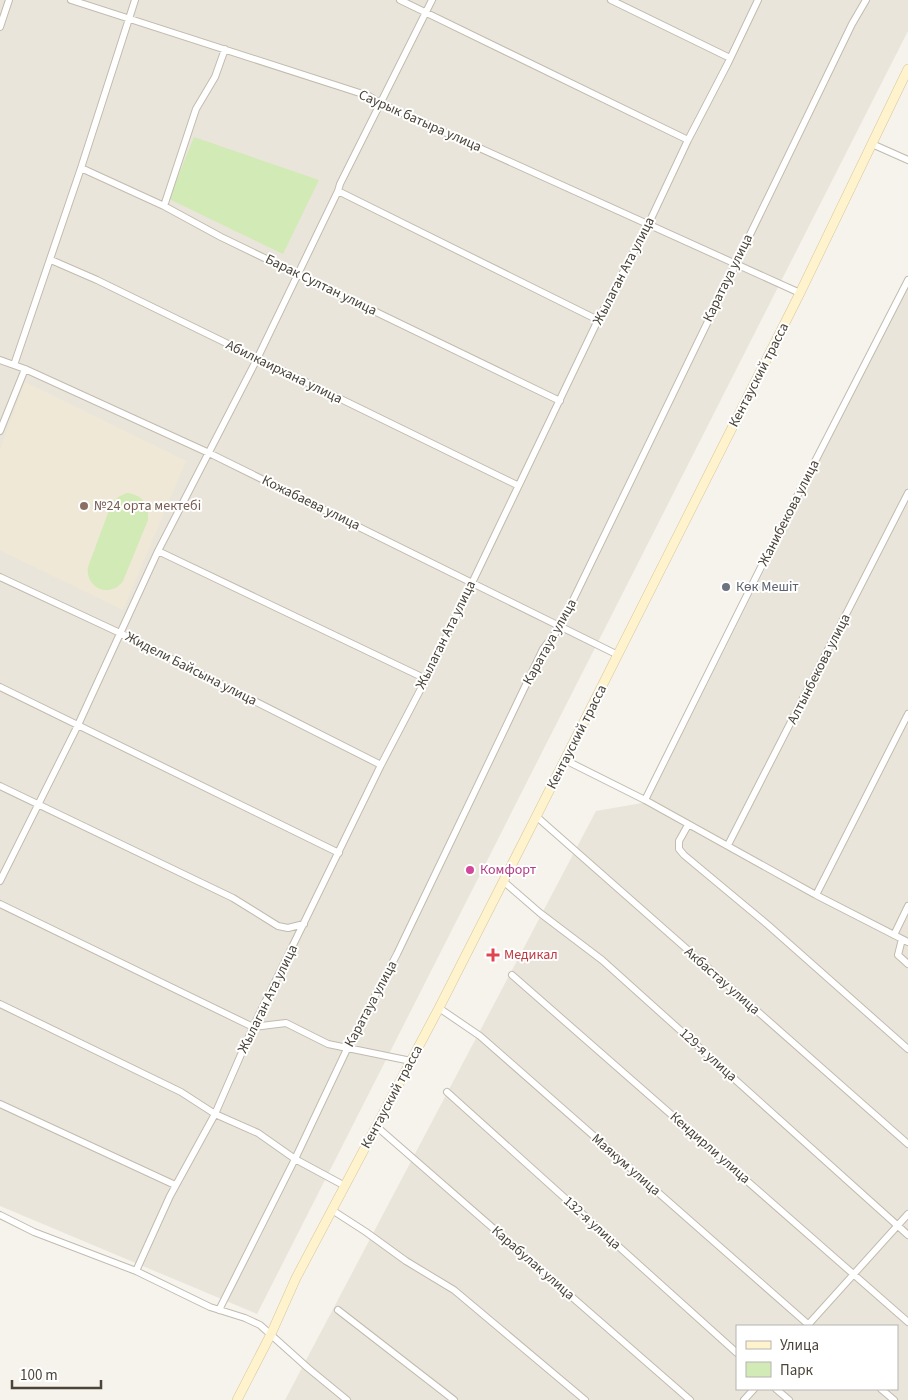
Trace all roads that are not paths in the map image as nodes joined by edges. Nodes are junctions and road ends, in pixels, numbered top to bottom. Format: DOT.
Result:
graph roads {
  1 [pos="9,0"];
  2 [pos="71,0"];
  3 [pos="134,0"];
  4 [pos="400,0"];
  5 [pos="432,0"];
  6 [pos="610,0"];
  7 [pos="758,0"];
  8 [pos="866,0"];
  9 [pos="427,12"];
  10 [pos="128,19"];
  11 [pos="0,27"];
  12 [pos="225,49"];
  13 [pos="730,58"];
  14 [pos="908,69"];
  15 [pos="380,103"];
  16 [pos="688,140"];
  17 [pos="872,144"];
  18 [pos="908,160"];
  19 [pos="81,168"];
  20 [pos="338,191"];
  21 [pos="164,206"];
  22 [pos="648,225"];
  23 [pos="51,260"];
  24 [pos="735,263"];
  25 [pos="298,274"];
  26 [pos="908,280"];
  27 [pos="800,293"];
  28 [pos="598,320"];
  29 [pos="257,359"];
  30 [pos="0,360"];
  31 [pos="14,365"];
  32 [pos="25,369"];
  33 [pos="560,401"];
  34 [pos="0,431"];
  35 [pos="209,453"];
  36 [pos="517,485"];
  37 [pos="908,493"];
  38 [pos="158,551"];
  39 [pos="0,577"];
  40 [pos="472,584"];
  41 [pos="560,627"];
  42 [pos="120,633"];
  43 [pos="618,655"];
  44 [pos="426,680"];
  45 [pos="0,687"];
  46 [pos="908,714"];
  47 [pos="78,725"];
  48 [pos="565,760"];
  49 [pos="381,765"];
  50 [pos="0,786"];
  51 [pos="645,800"];
  52 [pos="38,803"];
  53 [pos="537,817"];
  54 [pos="688,825"];
  55 [pos="728,845"];
  56 [pos="339,853"];
  57 [pos="0,881"];
  58 [pos="504,881"];
  59 [pos="816,894"];
  60 [pos="0,904"];
  61 [pos="908,906"];
  62 [pos="304,924"];
  63 [pos="894,935"];
  64 [pos="905,940"];
  65 [pos="908,964"];
  66 [pos="512,975"];
  67 [pos="0,1004"];
  68 [pos="439,1008"];
  69 [pos="253,1027"];
  70 [pos="347,1049"];
  71 [pos="908,1050"];
  72 [pos="411,1061"];
  73 [pos="446,1092"];
  74 [pos="0,1104"];
  75 [pos="215,1114"];
  76 [pos="376,1126"];
  77 [pos="908,1144"];
  78 [pos="295,1159"];
  79 [pos="175,1185"];
  80 [pos="345,1186"];
  81 [pos="332,1210"];
  82 [pos="908,1214"];
  83 [pos="0,1215"];
  84 [pos="898,1226"];
  85 [pos="908,1235"];
  86 [pos="136,1271"];
  87 [pos="855,1274"];
  88 [pos="220,1310"];
  89 [pos="338,1310"];
  90 [pos="908,1322"];
  91 [pos="807,1325"];
  92 [pos="809,1325"];
  93 [pos="271,1334"];
  94 [pos="736,1353"];
  95 [pos="753,1390"];
  96 [pos="777,1390"];
  97 [pos="882,1390"];
  98 [pos="237,1400"];
  99 [pos="347,1400"];
  100 [pos="454,1400"];
  101 [pos="585,1400"];
  102 [pos="690,1400"];
  103 [pos="744,1400"];
  104 [pos="789,1400"];
  105 [pos="894,1400"];
  1 -- 11 [label="street"];
  2 -- 10 [label="street, Саурык батыра улица"];
  3 -- 10 [label="street"];
  4 -- 9 [label="street"];
  5 -- 9 [label="street"];
  6 -- 13 [label="street"];
  7 -- 13 [label="street, Жылаган Ата улица"];
  8 -- 24 [label="street, Каратауа улица"];
  9 -- 15 [label="street"];
  9 -- 16 [label="street"];
  10 -- 12 [label="street, Саурык батыра улица"];
  10 -- 19 [label="street"];
  12 -- 15 [label="street, Саурык батыра улица"];
  12 -- 21 [label="street"];
  13 -- 16 [label="street, Жылаган Ата улица"];
  14 -- 17 [label="main road, Кентауский трасса"];
  15 -- 20 [label="street"];
  15 -- 22 [label="street, Саурык батыра улица"];
  16 -- 22 [label="street, Жылаган Ата улица"];
  17 -- 18 [label="street"];
  17 -- 27 [label="main road, Кентауский трасса"];
  19 -- 21 [label="street, Барак Султан улица"];
  19 -- 23 [label="street"];
  20 -- 25 [label="street"];
  20 -- 28 [label="street"];
  21 -- 25 [label="street, Барак Султан улица"];
  22 -- 24 [label="street, Саурык батыра улица"];
  22 -- 28 [label="street, Жылаган Ата улица"];
  23 -- 29 [label="street, Абилкаирхана улица"];
  23 -- 31 [label="street"];
  24 -- 27 [label="street, Саурык батыра улица"];
  24 -- 41 [label="street, Каратауа улица"];
  25 -- 29 [label="street"];
  25 -- 33 [label="street, Барак Султан улица"];
  26 -- 51 [label="street, Жанибекова улица"];
  27 -- 43 [label="main road, Кентауский трасса"];
  28 -- 33 [label="street, Жылаган Ата улица"];
  29 -- 35 [label="street"];
  29 -- 36 [label="street, Абилкаирхана улица"];
  30 -- 31 [label="street, Кожабаева улица"];
  31 -- 32 [label="street, Кожабаева улица"];
  32 -- 34 [label="street"];
  32 -- 35 [label="street, Кожабаева улица"];
  33 -- 36 [label="street, Жылаган Ата улица"];
  35 -- 38 [label="street"];
  35 -- 40 [label="street, Кожабаева улица"];
  36 -- 40 [label="street, Жылаган Ата улица"];
  37 -- 55 [label="street, Алтынбекова улица"];
  38 -- 42 [label="street"];
  38 -- 44 [label="street"];
  39 -- 42 [label="street, Жидели Байсына улица"];
  40 -- 41 [label="street, Кожабаева улица"];
  40 -- 44 [label="street, Жылаган Ата улица"];
  41 -- 43 [label="street, Кожабаева улица"];
  41 -- 70 [label="street, Каратауа улица"];
  42 -- 47 [label="street"];
  42 -- 49 [label="street, Жидели Байсына улица"];
  43 -- 48 [label="main road, Кентауский трасса"];
  44 -- 49 [label="street, Жылаган Ата улица"];
  45 -- 47 [label="street"];
  46 -- 59 [label="street"];
  47 -- 52 [label="street"];
  47 -- 56 [label="street"];
  48 -- 51 [label="street"];
  48 -- 53 [label="main road, Кентауский трасса"];
  49 -- 56 [label="street, Жылаган Ата улица"];
  50 -- 52 [label="street"];
  51 -- 54 [label="street"];
  52 -- 57 [label="street"];
  52 -- 62 [label="street"];
  53 -- 58 [label="main road, Кентауский трасса"];
  53 -- 77 [label="street, Акбастау улица"];
  54 -- 55 [label="street"];
  54 -- 71 [label="street"];
  55 -- 59 [label="street"];
  56 -- 62 [label="street, Жылаган Ата улица"];
  58 -- 68 [label="main road, Кентауский трасса"];
  58 -- 84 [label="street, 129-я улица"];
  59 -- 63 [label="street"];
  60 -- 69 [label="street"];
  61 -- 63 [label="street"];
  62 -- 69 [label="street, Жылаган Ата улица"];
  63 -- 64 [label="street"];
  64 -- 65 [label="street"];
  66 -- 87 [label="street, Кендирли улица"];
  67 -- 75 [label="street"];
  68 -- 72 [label="main road, Кентауский трасса"];
  68 -- 91 [label="street, Маякум улица"];
  69 -- 70 [label="street"];
  69 -- 75 [label="street, Жылаган Ата улица"];
  70 -- 72 [label="street"];
  70 -- 78 [label="street, Каратауа улица"];
  72 -- 76 [label="main road, Кентауский трасса"];
  73 -- 94 [label="street, 132-я улица"];
  74 -- 79 [label="street"];
  75 -- 78 [label="street"];
  75 -- 79 [label="street, Жылаган Ата улица"];
  76 -- 80 [label="main road, Кентауский трасса"];
  76 -- 102 [label="street, Карабулак улица"];
  78 -- 80 [label="street"];
  78 -- 88 [label="street, Каратауа улица"];
  79 -- 86 [label="street, Жылаган Ата улица"];
  80 -- 81 [label="main road, Кентауский трасса"];
  81 -- 93 [label="main road, Кентауский трасса"];
  81 -- 101 [label="street"];
  82 -- 84 [label="street"];
  83 -- 86 [label="street"];
  84 -- 85 [label="street, 129-я улица"];
  84 -- 87 [label="street"];
  86 -- 88 [label="street"];
  87 -- 90 [label="street, Кендирли улица"];
  87 -- 92 [label="street"];
  88 -- 93 [label="street"];
  89 -- 100 [label="street"];
  93 -- 98 [label="main road, Кентауский трасса"];
  93 -- 99 [label="street"];
  95 -- 103 [label="street"];
  96 -- 104 [label="street"];
  97 -- 105 [label="street"];
}
